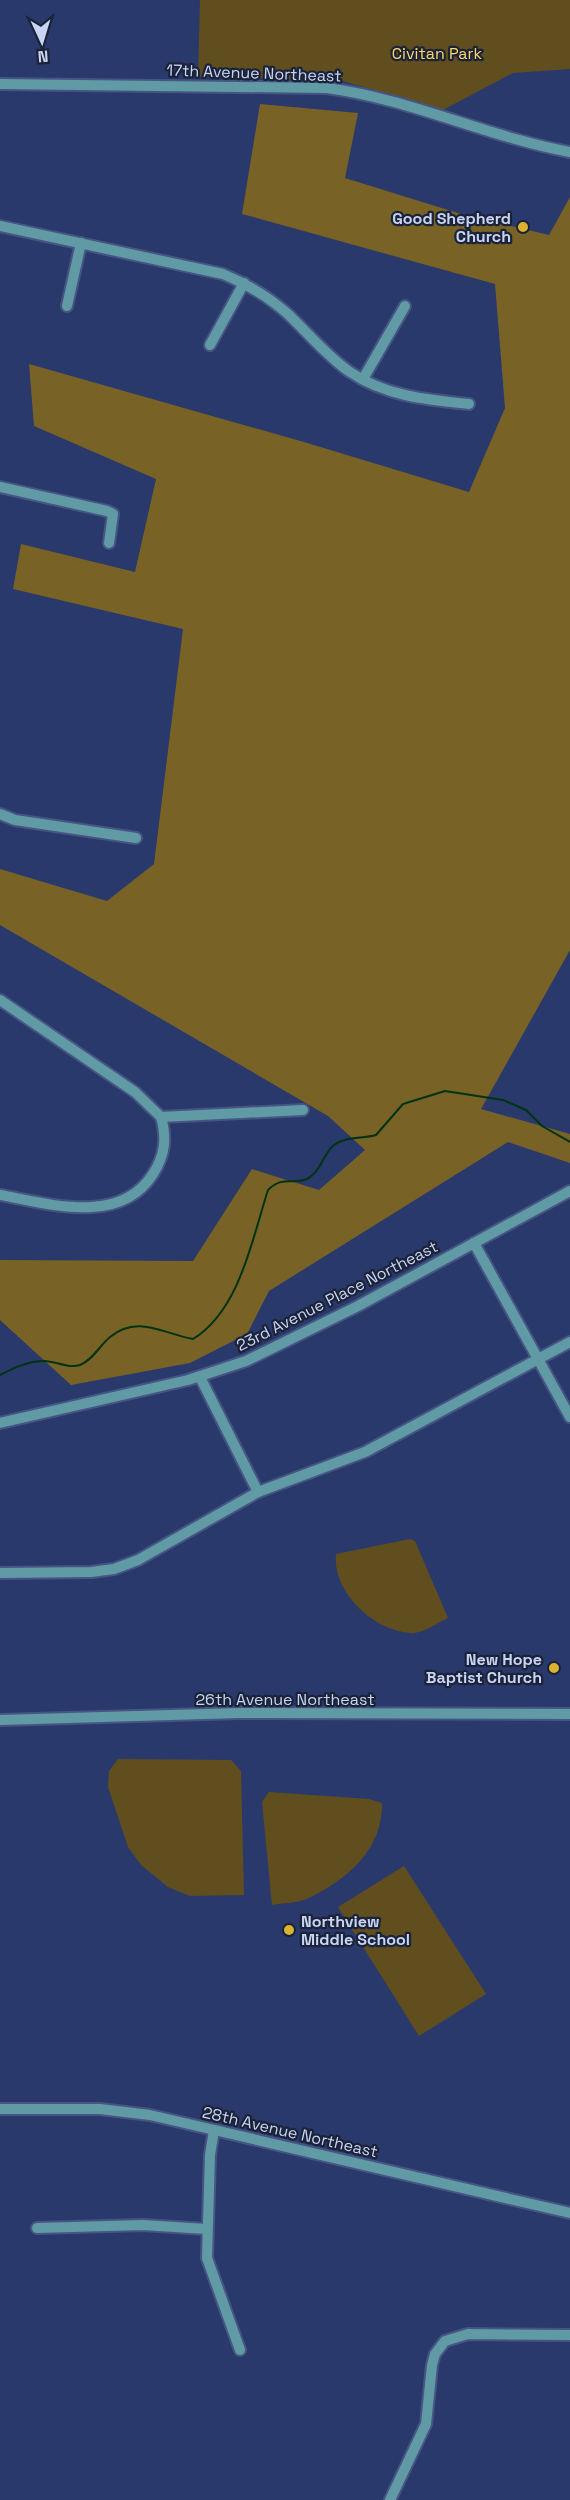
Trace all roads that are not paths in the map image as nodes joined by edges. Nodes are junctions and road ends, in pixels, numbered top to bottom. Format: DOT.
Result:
graph roads {
  1 [pos="0,84"];
  2 [pos="570,152"];
  3 [pos="0,226"];
  4 [pos="81,243"];
  5 [pos="244,283"];
  6 [pos="67,306"];
  7 [pos="405,306"];
  8 [pos="210,345"];
  9 [pos="363,379"];
  10 [pos="469,404"];
  11 [pos="0,487"];
  12 [pos="110,543"];
  13 [pos="0,814"];
  14 [pos="136,838"];
  15 [pos="0,1000"];
  16 [pos="303,1110"];
  17 [pos="161,1117"];
  18 [pos="570,1191"];
  19 [pos="0,1195"];
  20 [pos="474,1243"];
  21 [pos="570,1342"];
  22 [pos="538,1359"];
  23 [pos="200,1377"];
  24 [pos="570,1417"];
  25 [pos="0,1423"];
  26 [pos="258,1492"];
  27 [pos="0,1573"];
  28 [pos="570,1714"];
  29 [pos="0,1720"];
  30 [pos="0,2109"];
  31 [pos="214,2130"];
  32 [pos="570,2213"];
  33 [pos="37,2228"];
  34 [pos="206,2229"];
  35 [pos="570,2334"];
  36 [pos="240,2350"];
  37 [pos="390,2500"];
  1 -- 2 [label="street, 17th Avenue Northeast"];
  3 -- 4 [label="street"];
  4 -- 5 [label="street"];
  4 -- 6 [label="street"];
  5 -- 8 [label="street"];
  5 -- 9 [label="street"];
  7 -- 9 [label="street"];
  9 -- 10 [label="street"];
  11 -- 12 [label="street"];
  13 -- 14 [label="street"];
  15 -- 17 [label="street"];
  16 -- 17 [label="street"];
  17 -- 19 [label="street"];
  18 -- 20 [label="street, 23rd Avenue Place Northeast"];
  20 -- 22 [label="street"];
  20 -- 23 [label="street, 23rd Avenue Place Northeast"];
  21 -- 22 [label="street"];
  22 -- 24 [label="street"];
  22 -- 26 [label="street"];
  23 -- 25 [label="street, 23rd Avenue Place Northeast"];
  23 -- 26 [label="street"];
  26 -- 27 [label="street"];
  28 -- 29 [label="street, 26th Avenue Northeast"];
  30 -- 31 [label="street, 28th Avenue Northeast"];
  31 -- 32 [label="street, 28th Avenue Northeast"];
  31 -- 34 [label="street"];
  33 -- 34 [label="street"];
  34 -- 36 [label="street"];
  35 -- 37 [label="street"];
}
